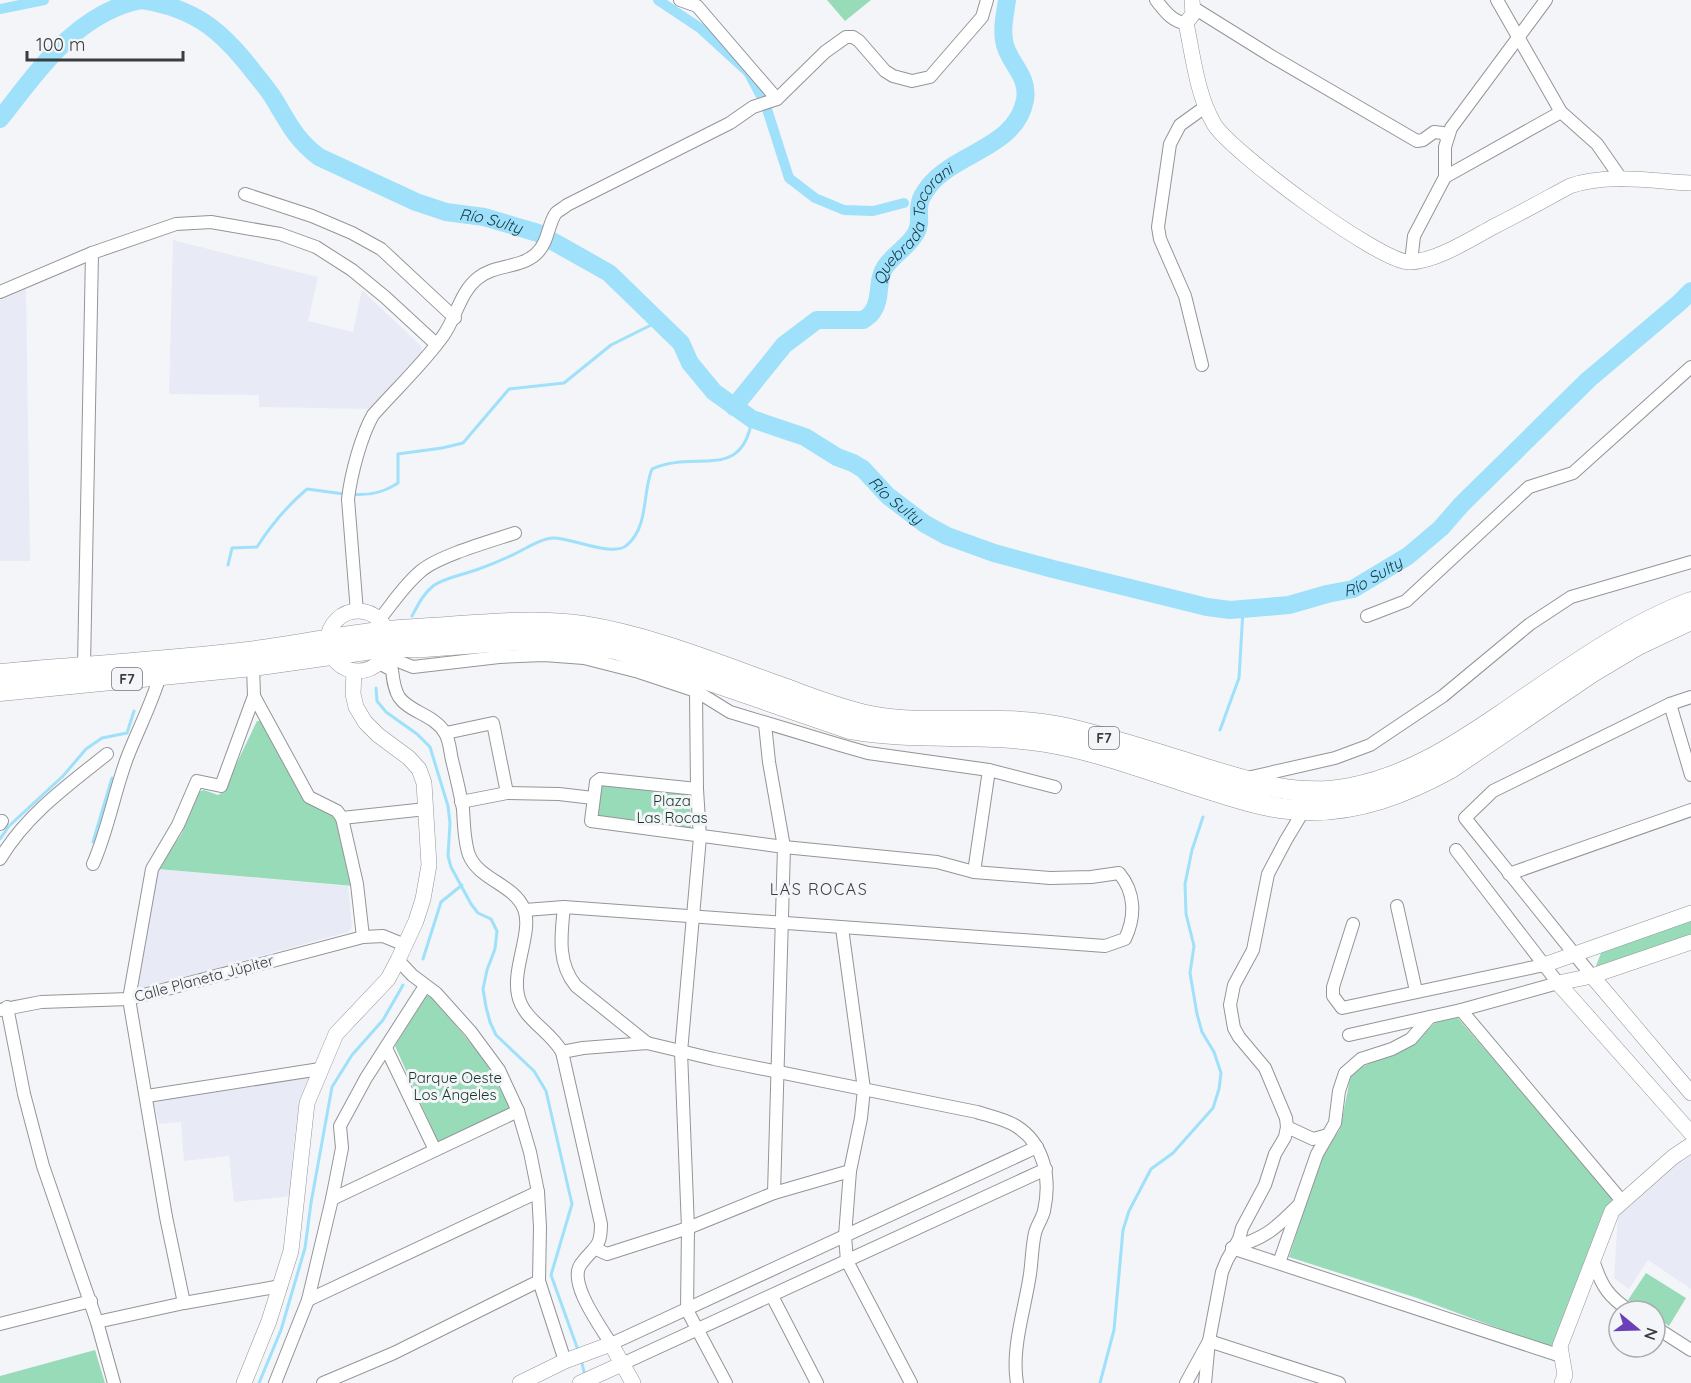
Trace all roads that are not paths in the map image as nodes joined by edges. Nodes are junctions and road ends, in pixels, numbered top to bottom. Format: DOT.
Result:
graph roads {
  1 [pos="680,0"];
  2 [pos="987,0"];
  3 [pos="1156,0"];
  4 [pos="1497,0"];
  5 [pos="1546,0"];
  6 [pos="1193,4"];
  7 [pos="1186,23"];
  8 [pos="1518,37"];
  9 [pos="777,99"];
  10 [pos="1205,107"];
  11 [pos="1561,112"];
  12 [pos="1447,138"];
  13 [pos="1445,177"];
  14 [pos="1622,180"];
  15 [pos="1691,183"];
  16 [pos="245,194"];
  17 [pos="92,253"];
  18 [pos="1411,262"];
  19 [pos="0,292"];
  20 [pos="455,318"];
  21 [pos="436,344"];
  22 [pos="1202,364"];
  23 [pos="1691,368"];
  24 [pos="515,533"];
  25 [pos="1691,562"];
  26 [pos="1691,602"];
  27 [pos="357,612"];
  28 [pos="1367,616"];
  29 [pos="1691,620"];
  30 [pos="383,643"];
  31 [pos="330,647"];
  32 [pos="84,666"];
  33 [pos="253,666"];
  34 [pos="354,671"];
  35 [pos="0,674"];
  36 [pos="160,676"];
  37 [pos="0,691"];
  38 [pos="696,691"];
  39 [pos="254,696"];
  40 [pos="1691,698"];
  41 [pos="1670,704"];
  42 [pos="765,724"];
  43 [pos="446,734"];
  44 [pos="107,754"];
  45 [pos="989,770"];
  46 [pos="1691,775"];
  47 [pos="1240,780"];
  48 [pos="1055,787"];
  49 [pos="696,789"];
  50 [pos="507,793"];
  51 [pos="593,798"];
  52 [pos="462,802"];
  53 [pos="426,809"];
  54 [pos="1304,810"];
  55 [pos="1691,810"];
  56 [pos="342,818"];
  57 [pos="700,837"];
  58 [pos="784,847"];
  59 [pos="1455,850"];
  60 [pos="0,859"];
  61 [pos="93,864"];
  62 [pos="974,872"];
  63 [pos="1509,874"];
  64 [pos="564,906"];
  65 [pos="1397,906"];
  66 [pos="525,910"];
  67 [pos="1691,913"];
  68 [pos="694,916"];
  69 [pos="782,922"];
  70 [pos="1353,924"];
  71 [pos="842,928"];
  72 [pos="363,937"];
  73 [pos="1691,942"];
  74 [pos="405,945"];
  75 [pos="1576,955"];
  76 [pos="398,960"];
  77 [pos="1544,965"];
  78 [pos="1592,976"];
  79 [pos="1558,982"];
  80 [pos="425,986"];
  81 [pos="1416,991"];
  82 [pos="129,999"];
  83 [pos="3,1008"];
  84 [pos="1461,1010"];
  85 [pos="1430,1017"];
  86 [pos="1349,1035"];
  87 [pos="647,1043"];
  88 [pos="386,1048"];
  89 [pos="562,1052"];
  90 [pos="681,1052"];
  91 [pos="320,1069"];
  92 [pos="777,1071"];
  93 [pos="864,1089"];
  94 [pos="1691,1093"];
  95 [pos="147,1096"];
  96 [pos="518,1111"];
  97 [pos="1287,1127"];
  98 [pos="1691,1133"];
  99 [pos="1328,1135"];
  100 [pos="1691,1145"];
  101 [pos="1037,1147"];
  102 [pos="435,1150"];
  103 [pos="1046,1169"];
  104 [pos="850,1171"];
  105 [pos="538,1192"];
  106 [pos="774,1193"];
  107 [pos="332,1199"];
  108 [pos="1622,1200"];
  109 [pos="1302,1202"];
  110 [pos="688,1228"];
  111 [pos="844,1236"];
  112 [pos="1232,1248"];
  113 [pos="596,1249"];
  114 [pos="847,1261"];
  115 [pos="1279,1263"];
  116 [pos="1594,1263"];
  117 [pos="539,1281"];
  118 [pos="281,1286"];
  119 [pos="772,1296"];
  120 [pos="1614,1299"];
  121 [pos="308,1300"];
  122 [pos="91,1301"];
  123 [pos="184,1303"];
  124 [pos="687,1310"];
  125 [pos="98,1322"];
  126 [pos="0,1324"];
  127 [pos="697,1329"];
  128 [pos="1667,1335"];
  129 [pos="1209,1341"];
  130 [pos="611,1344"];
  131 [pos="1691,1350"];
  132 [pos="1561,1356"];
  133 [pos="575,1357"];
  134 [pos="627,1377"];
  135 [pos="1566,1380"];
  136 [pos="582,1381"];
  137 [pos="240,1382"];
  138 [pos="114,1383"];
  139 [pos="275,1383"];
  140 [pos="323,1383"];
  141 [pos="520,1383"];
  142 [pos="726,1383"];
  143 [pos="818,1383"];
  144 [pos="911,1383"];
  145 [pos="1017,1383"];
  146 [pos="1186,1383"];
  147 [pos="1205,1383"];
  148 [pos="1339,1383"];
  1 -- 9 [label="street"];
  2 -- 9 [label="street"];
  3 -- 7 [label="street"];
  4 -- 8 [label="street"];
  5 -- 8 [label="street"];
  6 -- 7 [label="street"];
  6 -- 12 [label="street"];
  7 -- 10 [label="street"];
  8 -- 11 [label="street"];
  8 -- 12 [label="street"];
  9 -- 20 [label="street"];
  10 -- 18 [label="street"];
  10 -- 22 [label="street"];
  11 -- 13 [label="street"];
  11 -- 14 [label="street"];
  12 -- 13 [label="street"];
  13 -- 18 [label="street"];
  14 -- 15 [label="street"];
  14 -- 18 [label="street"];
  16 -- 20 [label="street"];
  17 -- 19 [label="street"];
  17 -- 21 [label="street"];
  17 -- 32 [label="street"];
  20 -- 21 [label="street"];
  21 -- 27 [label="street"];
  23 -- 28 [label="street"];
  24 -- 30 [label="street"];
  25 -- 47 [label="street"];
  26 -- 47 [label="highway, F7"];
  27 -- 30 [label="street"];
  27 -- 31 [label="street"];
  29 -- 54 [label="highway, F7"];
  30 -- 31 [label="highway, F7"];
  30 -- 34 [label="street"];
  30 -- 38 [label="street"];
  30 -- 43 [label="street"];
  30 -- 47 [label="highway, F7"];
  30 -- 54 [label="highway, F7"];
  31 -- 32 [label="highway, F7"];
  31 -- 33 [label="highway, F7"];
  31 -- 34 [label="street"];
  32 -- 35 [label="highway, F7"];
  33 -- 36 [label="highway, F7"];
  33 -- 39 [label="street"];
  34 -- 53 [label="street"];
  36 -- 37 [label="highway, F7"];
  36 -- 61 [label="street"];
  38 -- 42 [label="street"];
  38 -- 49 [label="street"];
  39 -- 56 [label="street"];
  39 -- 82 [label="street"];
  40 -- 41 [label="street"];
  41 -- 46 [label="street"];
  41 -- 63 [label="street"];
  42 -- 45 [label="street"];
  42 -- 58 [label="street"];
  43 -- 50 [label="street"];
  43 -- 52 [label="street"];
  44 -- 60 [label="street"];
  45 -- 48 [label="street"];
  45 -- 62 [label="street"];
  49 -- 51 [label="street"];
  49 -- 57 [label="street"];
  50 -- 51 [label="street"];
  50 -- 52 [label="street"];
  51 -- 57 [label="street"];
  52 -- 66 [label="street"];
  53 -- 56 [label="street"];
  53 -- 74 [label="street"];
  54 -- 97 [label="street"];
  55 -- 63 [label="street"];
  56 -- 72 [label="street"];
  57 -- 58 [label="street"];
  57 -- 68 [label="street"];
  58 -- 62 [label="street"];
  58 -- 69 [label="street"];
  59 -- 77 [label="street"];
  62 -- 71 [label="street"];
  63 -- 75 [label="street"];
  64 -- 66 [label="street"];
  64 -- 68 [label="street"];
  64 -- 87 [label="street"];
  65 -- 81 [label="street"];
  66 -- 89 [label="street"];
  67 -- 75 [label="street"];
  68 -- 69 [label="street"];
  68 -- 90 [label="street"];
  69 -- 71 [label="street"];
  69 -- 92 [label="street"];
  70 -- 81 [label="street"];
  71 -- 93 [label="street"];
  72 -- 74 [label="street, Calle Planeta Júpiter"];
  72 -- 82 [label="street, Calle Planeta Júpiter"];
  73 -- 78 [label="street"];
  74 -- 76 [label="street"];
  75 -- 77 [label="street"];
  75 -- 78 [label="street"];
  76 -- 80 [label="street"];
  76 -- 91 [label="street"];
  77 -- 79 [label="street"];
  77 -- 81 [label="street"];
  78 -- 79 [label="street"];
  78 -- 94 [label="street"];
  79 -- 84 [label="street"];
  79 -- 98 [label="street"];
  80 -- 88 [label="street"];
  80 -- 96 [label="street"];
  82 -- 83 [label="street, Calle Planeta Júpiter"];
  82 -- 95 [label="street"];
  83 -- 122 [label="street"];
  84 -- 85 [label="street"];
  84 -- 108 [label="street"];
  85 -- 86 [label="street"];
  85 -- 99 [label="street"];
  87 -- 89 [label="street"];
  87 -- 90 [label="street"];
  88 -- 102 [label="street"];
  88 -- 107 [label="street"];
  89 -- 113 [label="street"];
  90 -- 92 [label="street"];
  90 -- 110 [label="street"];
  91 -- 95 [label="street"];
  91 -- 118 [label="street"];
  92 -- 93 [label="street"];
  92 -- 106 [label="street"];
  93 -- 101 [label="street"];
  93 -- 104 [label="street"];
  95 -- 123 [label="street"];
  96 -- 102 [label="street"];
  96 -- 105 [label="street"];
  97 -- 99 [label="street"];
  97 -- 112 [label="street"];
  99 -- 109 [label="street"];
  100 -- 108 [label="street"];
  101 -- 103 [label="street"];
  101 -- 111 [label="street"];
  102 -- 107 [label="street"];
  103 -- 114 [label="street"];
  103 -- 145 [label="street"];
  104 -- 106 [label="street"];
  104 -- 111 [label="street"];
  105 -- 117 [label="street"];
  105 -- 121 [label="street"];
  106 -- 110 [label="street"];
  107 -- 121 [label="street"];
  108 -- 116 [label="street"];
  109 -- 112 [label="street"];
  109 -- 115 [label="street"];
  110 -- 113 [label="street"];
  110 -- 124 [label="street"];
  111 -- 114 [label="street"];
  111 -- 124 [label="street"];
  112 -- 115 [label="street"];
  112 -- 129 [label="street"];
  113 -- 130 [label="street"];
  114 -- 119 [label="street"];
  114 -- 144 [label="street"];
  115 -- 132 [label="street"];
  116 -- 120 [label="street"];
  116 -- 132 [label="street"];
  117 -- 133 [label="street"];
  117 -- 140 [label="street"];
  118 -- 123 [label="street"];
  118 -- 137 [label="street"];
  119 -- 127 [label="street"];
  119 -- 143 [label="street"];
  121 -- 139 [label="street"];
  122 -- 125 [label="street"];
  122 -- 126 [label="street"];
  123 -- 125 [label="street"];
  124 -- 127 [label="street"];
  124 -- 130 [label="street"];
  125 -- 138 [label="street"];
  127 -- 134 [label="street"];
  127 -- 142 [label="street"];
  128 -- 131 [label="street"];
  129 -- 146 [label="street"];
  129 -- 147 [label="street"];
  129 -- 148 [label="street"];
  130 -- 133 [label="street"];
  130 -- 134 [label="street"];
  132 -- 135 [label="street"];
  133 -- 136 [label="street"];
  133 -- 141 [label="street"];
  134 -- 136 [label="street"];
}
